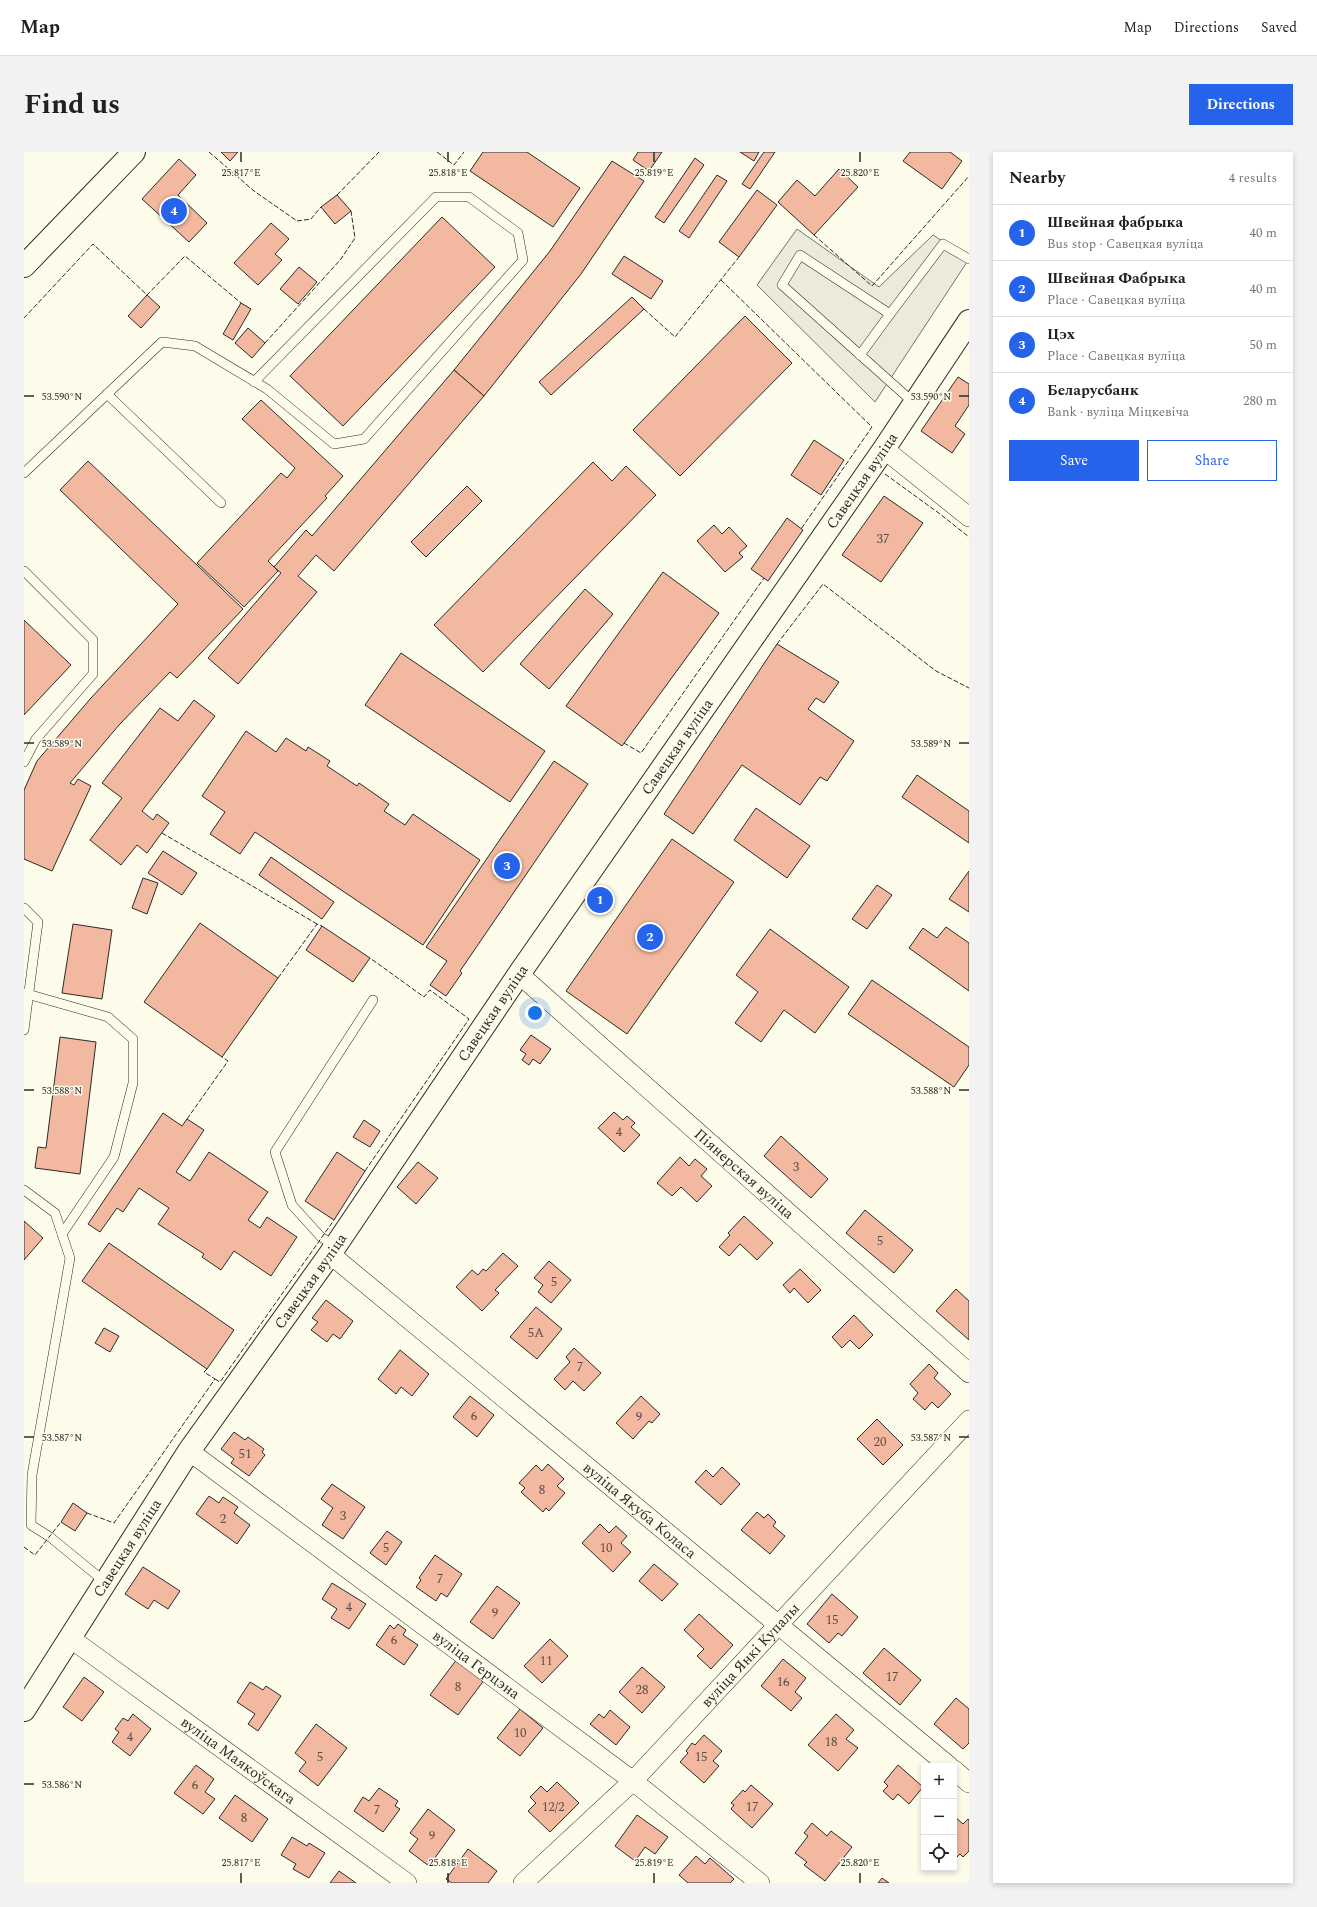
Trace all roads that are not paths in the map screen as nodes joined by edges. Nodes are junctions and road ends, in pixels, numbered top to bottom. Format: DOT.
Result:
graph roads {
  1 [pos="134,152"];
  2 [pos="969,259"];
  3 [pos="24,266"];
  4 [pos="890,314"];
  5 [pos="969,321"];
  6 [pos="860,355"];
  7 [pos="254,382"];
  8 [pos="107,394"];
  9 [pos="914,403"];
  10 [pos="884,449"];
  11 [pos="24,473"];
  12 [pos="220,503"];
  13 [pos="969,517"];
  14 [pos="24,571"];
  15 [pos="24,762"];
  16 [pos="24,908"];
  17 [pos="519,974"];
  18 [pos="26,994"];
  19 [pos="373,1000"];
  20 [pos="24,1030"];
  21 [pos="24,1190"];
  22 [pos="62,1234"];
  23 [pos="332,1250"];
  24 [pos="969,1373"];
  25 [pos="969,1420"];
  26 [pos="188,1451"];
  27 [pos="105,1582"];
  28 [pos="778,1624"];
  29 [pos="70,1638"];
  30 [pos="24,1710"];
  31 [pos="945,1763"];
  32 [pos="957,1773"];
  33 [pos="633,1781"];
  34 [pos="969,1783"];
  35 [pos="407,1883"];
  36 [pos="523,1883"];
  37 [pos="760,1883"];
  1 -- 3 [label="street"];
  2 -- 4 [label="lane"];
  4 -- 6 [label="lane"];
  4 -- 6 [label="lane"];
  5 -- 9 [label="street, Савецкая вуліца"];
  6 -- 9 [label="lane"];
  7 -- 7 [label="lane"];
  7 -- 8 [label="lane"];
  8 -- 11 [label="lane"];
  8 -- 12 [label="lane"];
  9 -- 10 [label="street, Савецкая вуліца"];
  10 -- 13 [label="street"];
  10 -- 17 [label="street, Савецкая вуліца"];
  14 -- 15 [label="lane"];
  16 -- 18 [label="lane"];
  17 -- 23 [label="street, Савецкая вуліца"];
  17 -- 24 [label="street, Піянерская вуліца"];
  18 -- 20 [label="lane"];
  18 -- 22 [label="lane"];
  19 -- 23 [label="lane"];
  21 -- 22 [label="lane"];
  22 -- 27 [label="lane"];
  23 -- 26 [label="street, Савецкая вуліца"];
  23 -- 28 [label="street, вуліца Якуба Коласа"];
  25 -- 28 [label="street, вуліца Янкі Купалы"];
  26 -- 27 [label="street, Савецкая вуліца"];
  26 -- 33 [label="street, вуліца Герцэна"];
  27 -- 29 [label="street, Савецкая вуліца"];
  28 -- 31 [label="street, вуліца Якуба Коласа"];
  28 -- 33 [label="street, вуліца Янкі Купалы"];
  29 -- 30 [label="street, Савецкая вуліца"];
  29 -- 35 [label="street, вуліца Маякоўскага"];
  32 -- 34 [label="street"];
  33 -- 36 [label="street, вуліца Янкі Купалы"];
  33 -- 37 [label="street, вуліца Герцэна"];
}
